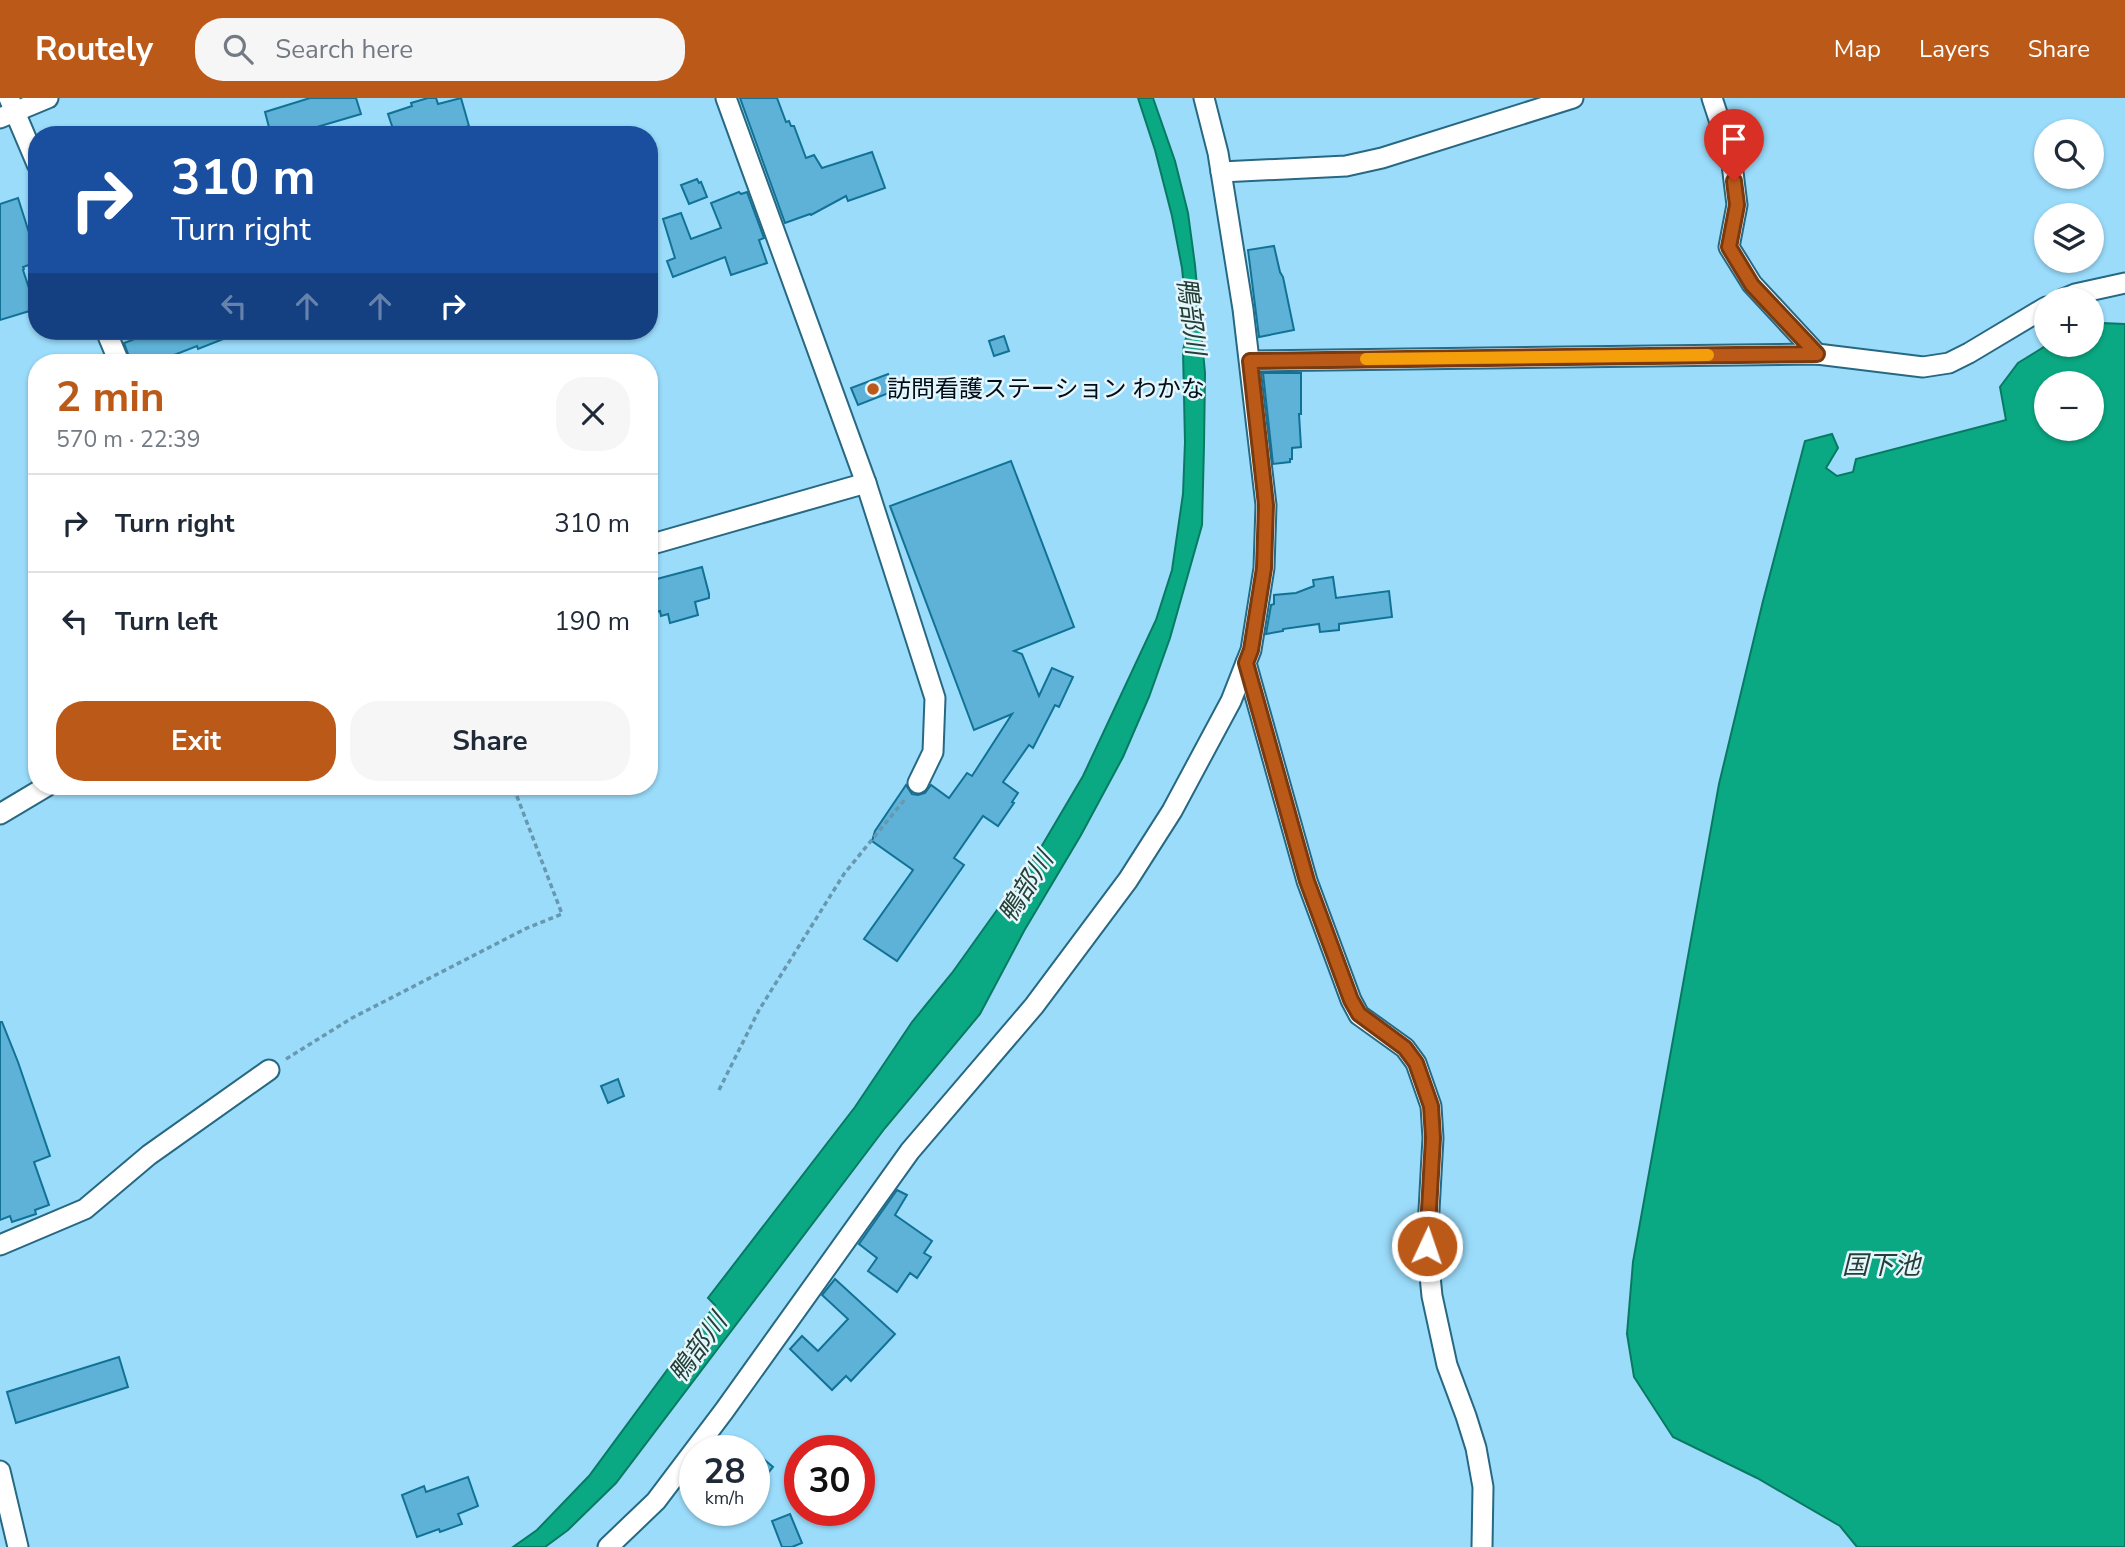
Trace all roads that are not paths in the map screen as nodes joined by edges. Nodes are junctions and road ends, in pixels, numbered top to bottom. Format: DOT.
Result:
graph roads {
  1 [pos="48,98"];
  2 [pos="726,98"];
  3 [pos="1204,98"];
  4 [pos="1573,98"];
  5 [pos="1712,98"];
  6 [pos="8,109"];
  7 [pos="28,147"];
  8 [pos="1221,172"];
  9 [pos="2125,283"];
  10 [pos="2104,288"];
  11 [pos="2034,314"];
  12 [pos="1817,354"];
  13 [pos="1250,361"];
  14 [pos="866,483"];
  15 [pos="658,542"];
  16 [pos="1246,663"];
  17 [pos="918,783"];
  18 [pos="32,795"];
  19 [pos="0,814"];
  20 [pos="269,1070"];
  21 [pos="0,1245"];
  22 [pos="0,1471"];
  23 [pos="18,1547"];
  24 [pos="608,1547"];
  25 [pos="1482,1547"];
  1 -- 6 [label="street"];
  2 -- 14 [label="street"];
  3 -- 8 [label="street"];
  4 -- 8 [label="street"];
  5 -- 12 [label="street"];
  6 -- 7 [label="street"];
  8 -- 13 [label="street"];
  9 -- 10 [label="street"];
  11 -- 12 [label="street"];
  12 -- 13 [label="street"];
  13 -- 16 [label="street"];
  14 -- 15 [label="street"];
  14 -- 17 [label="street"];
  16 -- 24 [label="street"];
  16 -- 25 [label="street"];
  18 -- 19 [label="street"];
  20 -- 21 [label="street"];
  22 -- 23 [label="street"];
}
